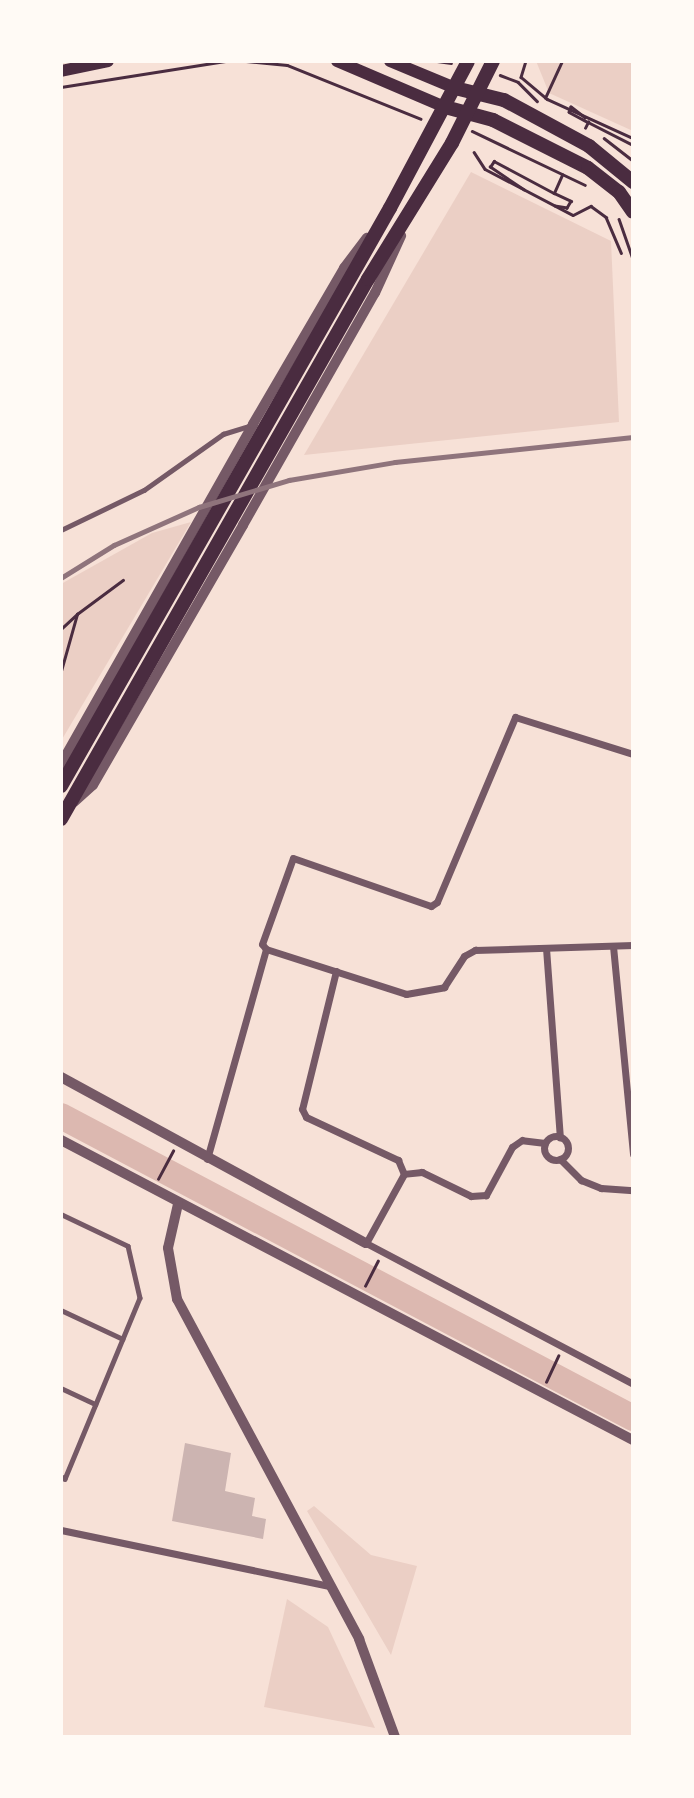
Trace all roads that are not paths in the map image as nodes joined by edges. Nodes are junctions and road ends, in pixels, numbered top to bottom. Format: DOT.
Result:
graph roads {
  1 [pos="108,61"];
  2 [pos="337,61"];
  3 [pos="390,61"];
  4 [pos="468,61"];
  5 [pos="491,66"];
  6 [pos="61,71"];
  7 [pos="455,88"];
  8 [pos="479,93"];
  9 [pos="445,107"];
  10 [pos="468,113"];
  11 [pos="633,182"];
  12 [pos="390,208"];
  13 [pos="633,212"];
  14 [pos="253,424"];
  15 [pos="61,530"];
  16 [pos="633,754"];
  17 [pos="61,764"];
  18 [pos="61,786"];
  19 [pos="64,814"];
  20 [pos="633,945"];
  21 [pos="613,946"];
  22 [pos="546,948"];
  23 [pos="266,949"];
  24 [pos="336,971"];
  25 [pos="61,1077"];
  26 [pos="560,1137"];
  27 [pos="61,1140"];
  28 [pos="545,1143"];
  29 [pos="633,1154"];
  30 [pos="206,1158"];
  31 [pos="560,1159"];
  32 [pos="404,1174"];
  33 [pos="633,1190"];
  34 [pos="178,1204"];
  35 [pos="61,1214"];
  36 [pos="366,1243"];
  37 [pos="61,1310"];
  38 [pos="123,1339"];
  39 [pos="633,1384"];
  40 [pos="61,1388"];
  41 [pos="96,1404"];
  42 [pos="633,1440"];
  43 [pos="61,1477"];
  44 [pos="61,1530"];
  45 [pos="328,1586"];
  46 [pos="395,1737"];
  1 -- 6 [label="main road"];
  2 -- 9 [label="main road"];
  3 -- 7 [label="main road"];
  4 -- 7 [label="main road"];
  5 -- 8 [label="main road"];
  7 -- 8 [label="main road"];
  7 -- 9 [label="main road"];
  8 -- 10 [label="main road"];
  8 -- 11 [label="main road"];
  9 -- 10 [label="main road"];
  9 -- 12 [label="main road"];
  10 -- 13 [label="main road"];
  10 -- 19 [label="main road"];
  12 -- 14 [label="street"];
  12 -- 18 [label="main road"];
  14 -- 15 [label="lane"];
  14 -- 17 [label="street"];
  16 -- 23 [label="street"];
  20 -- 21 [label="street"];
  21 -- 22 [label="street"];
  21 -- 29 [label="street"];
  22 -- 24 [label="street"];
  22 -- 26 [label="street"];
  23 -- 24 [label="street"];
  23 -- 30 [label="street"];
  24 -- 32 [label="street"];
  25 -- 30 [label="street"];
  26 -- 28 [label="street"];
  26 -- 31 [label="street"];
  27 -- 34 [label="street"];
  28 -- 31 [label="street"];
  28 -- 32 [label="street"];
  30 -- 36 [label="street"];
  31 -- 33 [label="street"];
  32 -- 36 [label="street"];
  34 -- 42 [label="street"];
  34 -- 45 [label="street"];
  35 -- 38 [label="lane"];
  36 -- 39 [label="street"];
  37 -- 38 [label="lane"];
  38 -- 41 [label="lane"];
  40 -- 41 [label="lane"];
  41 -- 43 [label="lane"];
  44 -- 45 [label="street"];
  45 -- 46 [label="street"];
}
